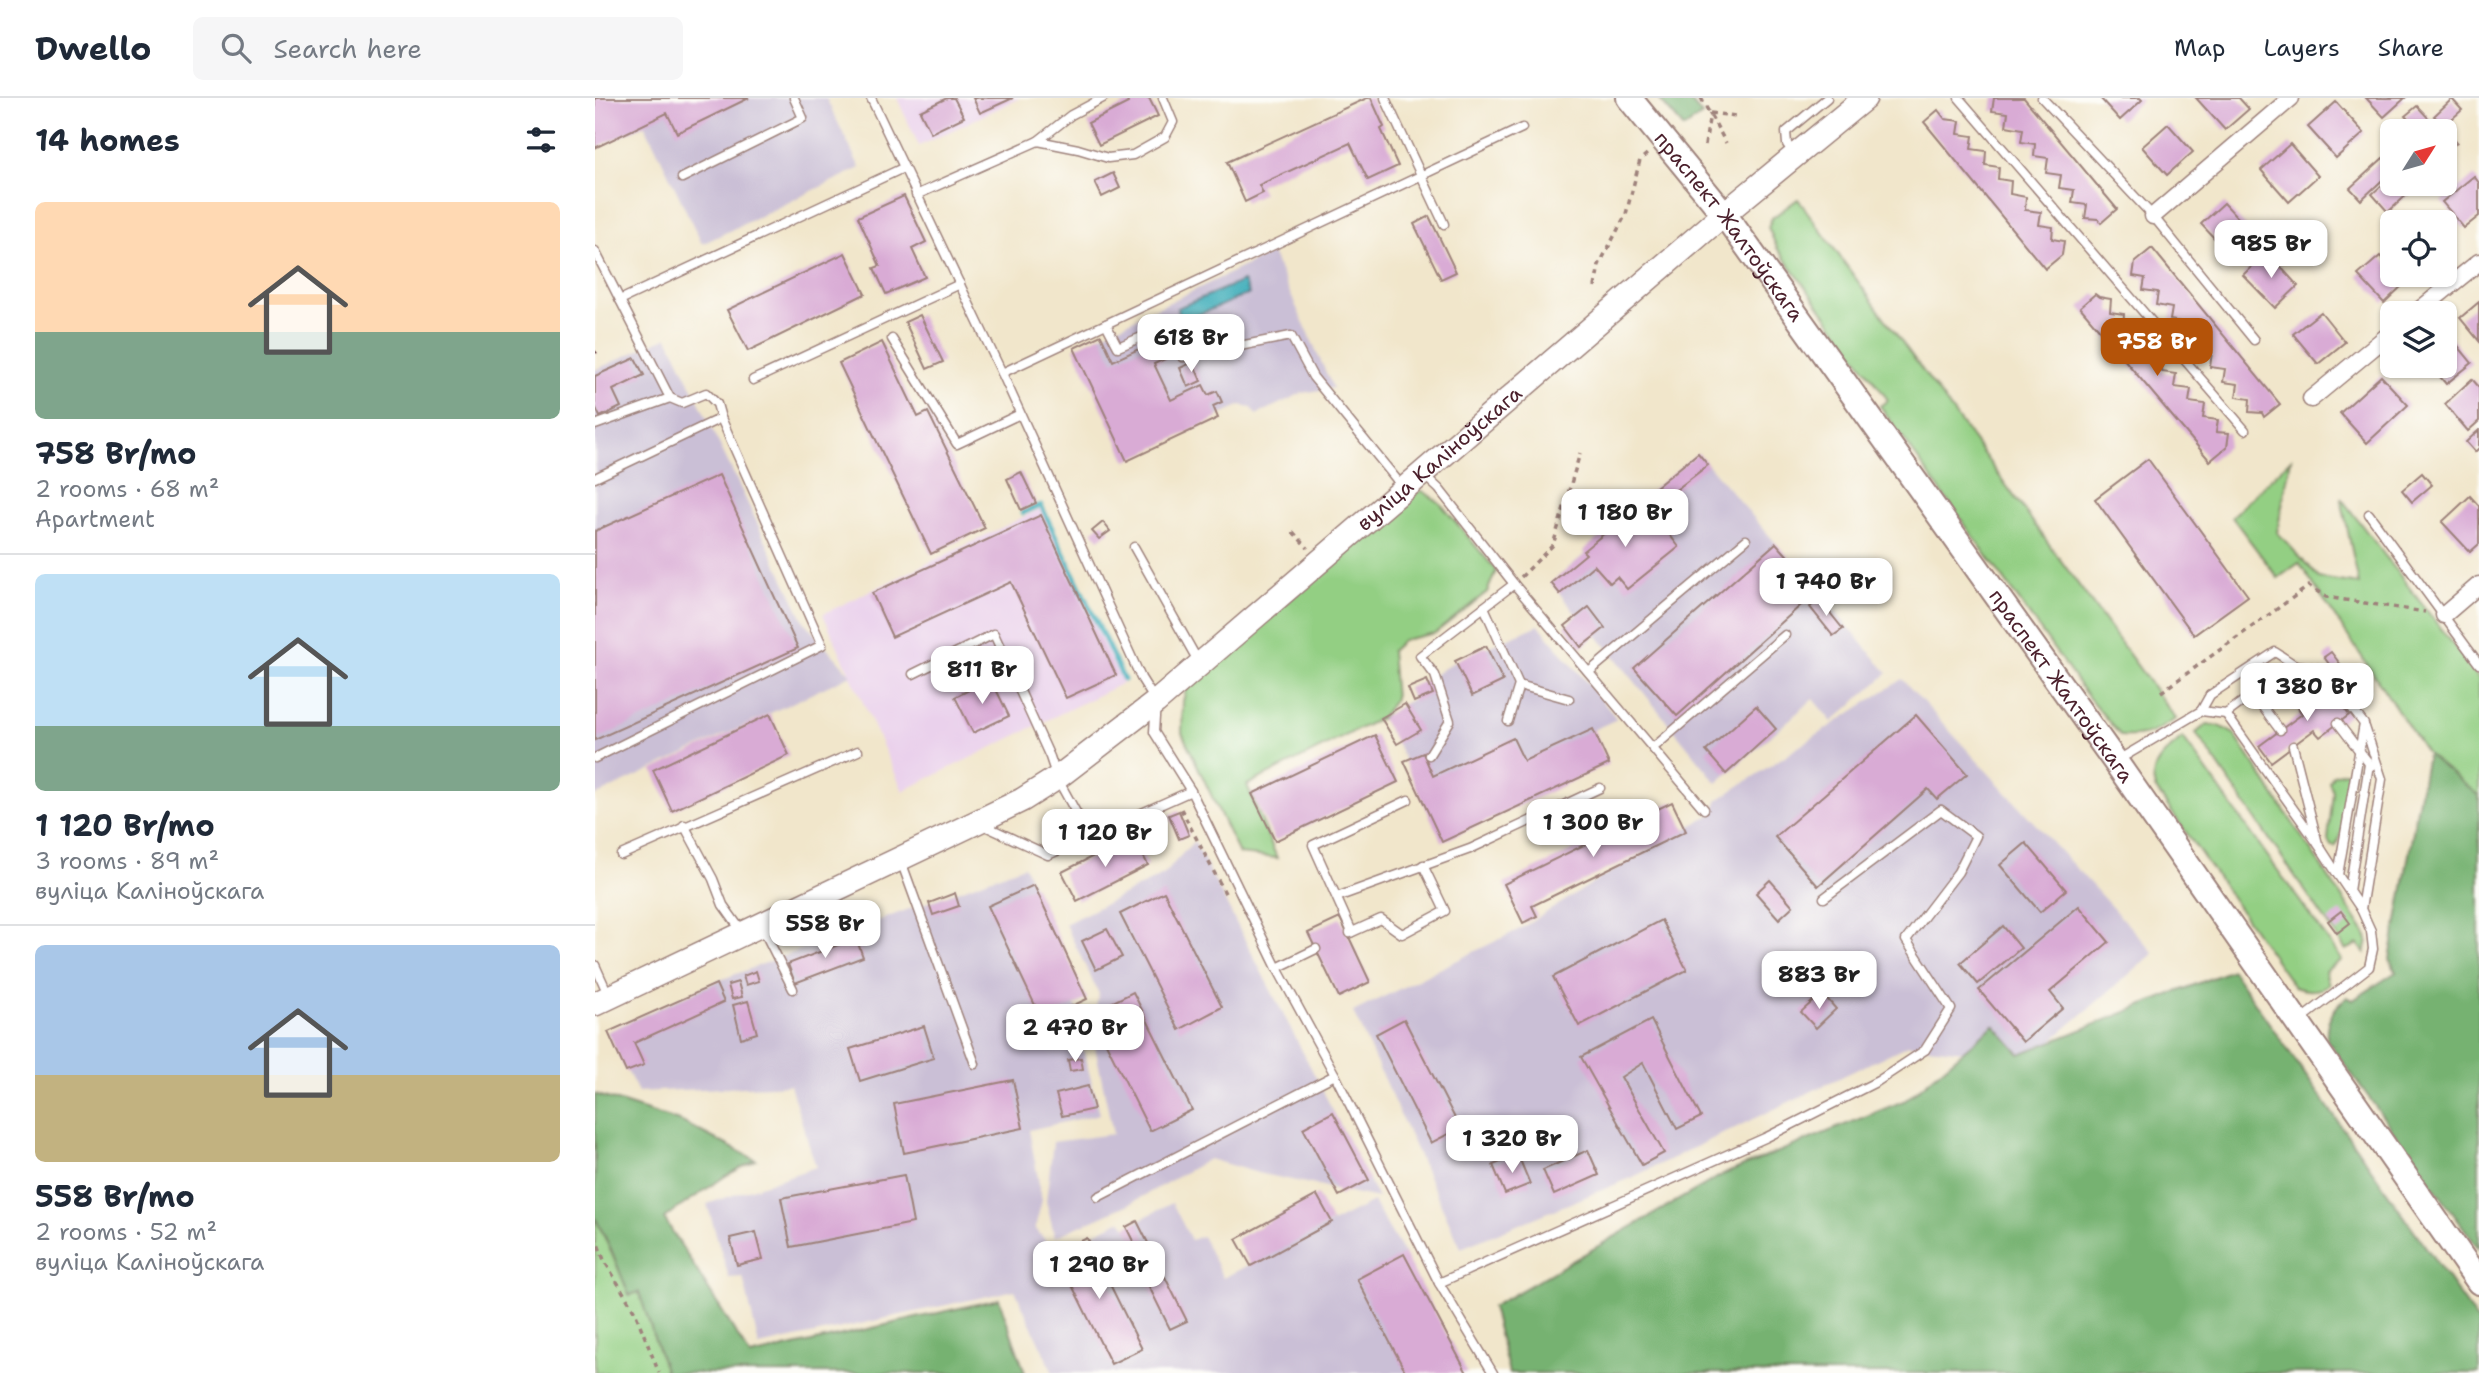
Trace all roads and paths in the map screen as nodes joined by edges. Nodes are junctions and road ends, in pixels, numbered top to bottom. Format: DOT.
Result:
graph roads {
  1 [pos="794,98"];
  2 [pos="871,98"];
  3 [pos="1103,98"];
  4 [pos="1163,98"];
  5 [pos="1385,98"];
  6 [pos="1629,98"];
  7 [pos="1701,98"];
  8 [pos="1828,98"];
  9 [pos="1865,98"];
  10 [pos="1959,98"];
  11 [pos="2042,98"];
  12 [pos="2291,98"];
  13 [pos="1710,113"];
  14 [pos="1736,116"];
  15 [pos="1522,128"];
  16 [pos="1038,141"];
  17 [pos="1726,143"];
  18 [pos="1705,145"];
  19 [pos="1655,146"];
  20 [pos="1796,156"];
  21 [pos="903,168"];
  22 [pos="1421,176"];
  23 [pos="682,178"];
  24 [pos="916,195"];
  25 [pos="1724,214"];
  26 [pos="2153,216"];
  27 [pos="1444,224"];
  28 [pos="595,251"];
  29 [pos="2479,262"];
  30 [pos="960,284"];
  31 [pos="1595,287"];
  32 [pos="619,300"];
  33 [pos="2431,301"];
  34 [pos="1106,324"];
  35 [pos="892,339"];
  36 [pos="2254,340"];
  37 [pos="2380,342"];
  38 [pos="1002,373"];
  39 [pos="753,380"];
  40 [pos="670,398"];
  41 [pos="2311,399"];
  42 [pos="1020,414"];
  43 [pos="721,418"];
  44 [pos="595,425"];
  45 [pos="2245,430"];
  46 [pos="1580,453"];
  47 [pos="1422,473"];
  48 [pos="595,478"];
  49 [pos="1404,488"];
  50 [pos="2369,514"];
  51 [pos="1746,540"];
  52 [pos="1134,547"];
  53 [pos="1514,584"];
  54 [pos="2479,585"];
  55 [pos="1484,607"];
  56 [pos="2444,615"];
  57 [pos="1785,635"];
  58 [pos="1200,664"];
  59 [pos="2479,664"];
  60 [pos="2295,665"];
  61 [pos="1589,672"];
  62 [pos="913,674"];
  63 [pos="1519,685"];
  64 [pos="2161,692"];
  65 [pos="2253,694"];
  66 [pos="2317,694"];
  67 [pos="1569,699"];
  68 [pos="1156,702"];
  69 [pos="2201,711"];
  70 [pos="2226,714"];
  71 [pos="1508,721"];
  72 [pos="2338,723"];
  73 [pos="2364,724"];
  74 [pos="2280,730"];
  75 [pos="2293,746"];
  76 [pos="1653,748"];
  77 [pos="858,751"];
  78 [pos="2358,753"];
  79 [pos="1429,755"];
  80 [pos="595,758"];
  81 [pos="2115,761"];
  82 [pos="2369,764"];
  83 [pos="1057,778"];
  84 [pos="2382,779"];
  85 [pos="1600,788"];
  86 [pos="1191,790"];
  87 [pos="1408,800"];
  88 [pos="1704,809"];
  89 [pos="977,822"];
  90 [pos="684,825"];
  91 [pos="1089,836"];
  92 [pos="2318,844"];
  93 [pos="621,855"];
  94 [pos="899,858"];
  95 [pos="1423,865"];
  96 [pos="2338,875"];
  97 [pos="2349,891"];
  98 [pos="1337,898"];
  99 [pos="1824,898"];
  100 [pos="2361,909"];
  101 [pos="752,929"];
  102 [pos="1316,949"];
  103 [pos="595,965"];
  104 [pos="1277,968"];
  105 [pos="793,989"];
  106 [pos="602,1001"];
  107 [pos="2297,1023"];
  108 [pos="975,1064"];
  109 [pos="1335,1075"];
  110 [pos="1098,1197"];
  111 [pos="595,1236"];
  112 [pos="2479,1282"];
  113 [pos="1440,1283"];
  114 [pos="659,1373"];
  115 [pos="1493,1373"];
  1 -- 23 [label="lane"];
  2 -- 21 [label="lane"];
  3 -- 16 [label="lane"];
  4 -- 16 [label="lane"];
  5 -- 22 [label="lane"];
  6 -- 25 [label="main road, праспект Жалтоўскага"];
  7 -- 13 [label="path"];
  8 -- 20 [label="lane"];
  9 -- 20 [label="street, вуліца Каліноўскага"];
  10 -- 45 [label="lane"];
  11 -- 26 [label="lane"];
  12 -- 26 [label="street"];
  13 -- 14 [label="path"];
  13 -- 17 [label="path"];
  13 -- 18 [label="path"];
  15 -- 22 [label="lane"];
  16 -- 24 [label="lane"];
  19 -- 31 [label="path"];
  20 -- 25 [label="street, вуліца Каліноўскага"];
  21 -- 24 [label="lane"];
  21 -- 32 [label="lane"];
  22 -- 27 [label="lane"];
  22 -- 34 [label="lane"];
  24 -- 30 [label="lane"];
  25 -- 47 [label="street, вуліца Каліноўскага"];
  25 -- 81 [label="main road, праспект Жалтоўскага"];
  26 -- 36 [label="lane"];
  28 -- 32 [label="lane"];
  29 -- 33 [label="street"];
  30 -- 38 [label="lane"];
  30 -- 39 [label="lane"];
  32 -- 40 [label="lane"];
  34 -- 38 [label="lane"];
  34 -- 49 [label="lane"];
  35 -- 42 [label="lane"];
  37 -- 41 [label="street"];
  38 -- 42 [label="lane"];
  40 -- 43 [label="lane"];
  40 -- 44 [label="lane"];
  42 -- 68 [label="lane"];
  43 -- 48 [label="lane"];
  43 -- 80 [label="lane"];
  46 -- 53 [label="path"];
  47 -- 49 [label="street, вуліца Каліноўскага"];
  47 -- 53 [label="lane"];
  49 -- 58 [label="street, вуліца Каліноўскага"];
  50 -- 56 [label="lane"];
  51 -- 61 [label="lane"];
  52 -- 58 [label="lane"];
  53 -- 55 [label="lane"];
  53 -- 61 [label="lane"];
  54 -- 56 [label="street"];
  55 -- 63 [label="lane"];
  55 -- 79 [label="lane"];
  56 -- 59 [label="lane"];
  56 -- 64 [label="path"];
  57 -- 76 [label="lane"];
  58 -- 68 [label="street, вуліца Каліноўскага"];
  60 -- 65 [label="lane"];
  60 -- 66 [label="lane"];
  60 -- 69 [label="lane"];
  60 -- 73 [label="lane"];
  61 -- 76 [label="lane"];
  62 -- 83 [label="lane"];
  63 -- 67 [label="lane"];
  63 -- 71 [label="lane"];
  65 -- 70 [label="lane"];
  65 -- 74 [label="lane"];
  68 -- 83 [label="street, вуліца Каліноўскага"];
  68 -- 86 [label="lane"];
  69 -- 70 [label="lane"];
  69 -- 81 [label="lane"];
  70 -- 92 [label="lane"];
  72 -- 78 [label="lane"];
  73 -- 78 [label="lane"];
  73 -- 84 [label="lane"];
  75 -- 92 [label="lane"];
  76 -- 88 [label="lane"];
  77 -- 90 [label="lane"];
  78 -- 82 [label="lane"];
  78 -- 96 [label="lane"];
  81 -- 107 [label="main road, праспект Жалтоўскага"];
  82 -- 84 [label="lane"];
  82 -- 97 [label="lane"];
  83 -- 89 [label="street, вуліца Каліноўскага"];
  83 -- 91 [label="lane"];
  84 -- 100 [label="lane"];
  85 -- 95 [label="lane"];
  86 -- 91 [label="lane"];
  86 -- 104 [label="lane"];
  87 -- 98 [label="lane"];
  89 -- 91 [label="lane"];
  89 -- 94 [label="street, вуліца Каліноўскага"];
  90 -- 93 [label="lane"];
  90 -- 101 [label="lane"];
  92 -- 96 [label="lane"];
  94 -- 101 [label="street, вуліца Каліноўскага"];
  94 -- 108 [label="lane"];
  95 -- 98 [label="lane"];
  95 -- 98 [label="lane"];
  96 -- 97 [label="lane"];
  97 -- 100 [label="lane"];
  99 -- 113 [label="lane"];
  100 -- 107 [label="lane"];
  101 -- 105 [label="lane"];
  101 -- 106 [label="street, вуліца Каліноўскага"];
  102 -- 104 [label="lane"];
  103 -- 106 [label="lane"];
  104 -- 109 [label="lane"];
  107 -- 112 [label="main road, праспект Жалтоўскага"];
  109 -- 110 [label="lane"];
  109 -- 113 [label="lane"];
  111 -- 114 [label="path"];
  113 -- 115 [label="lane"];
}
